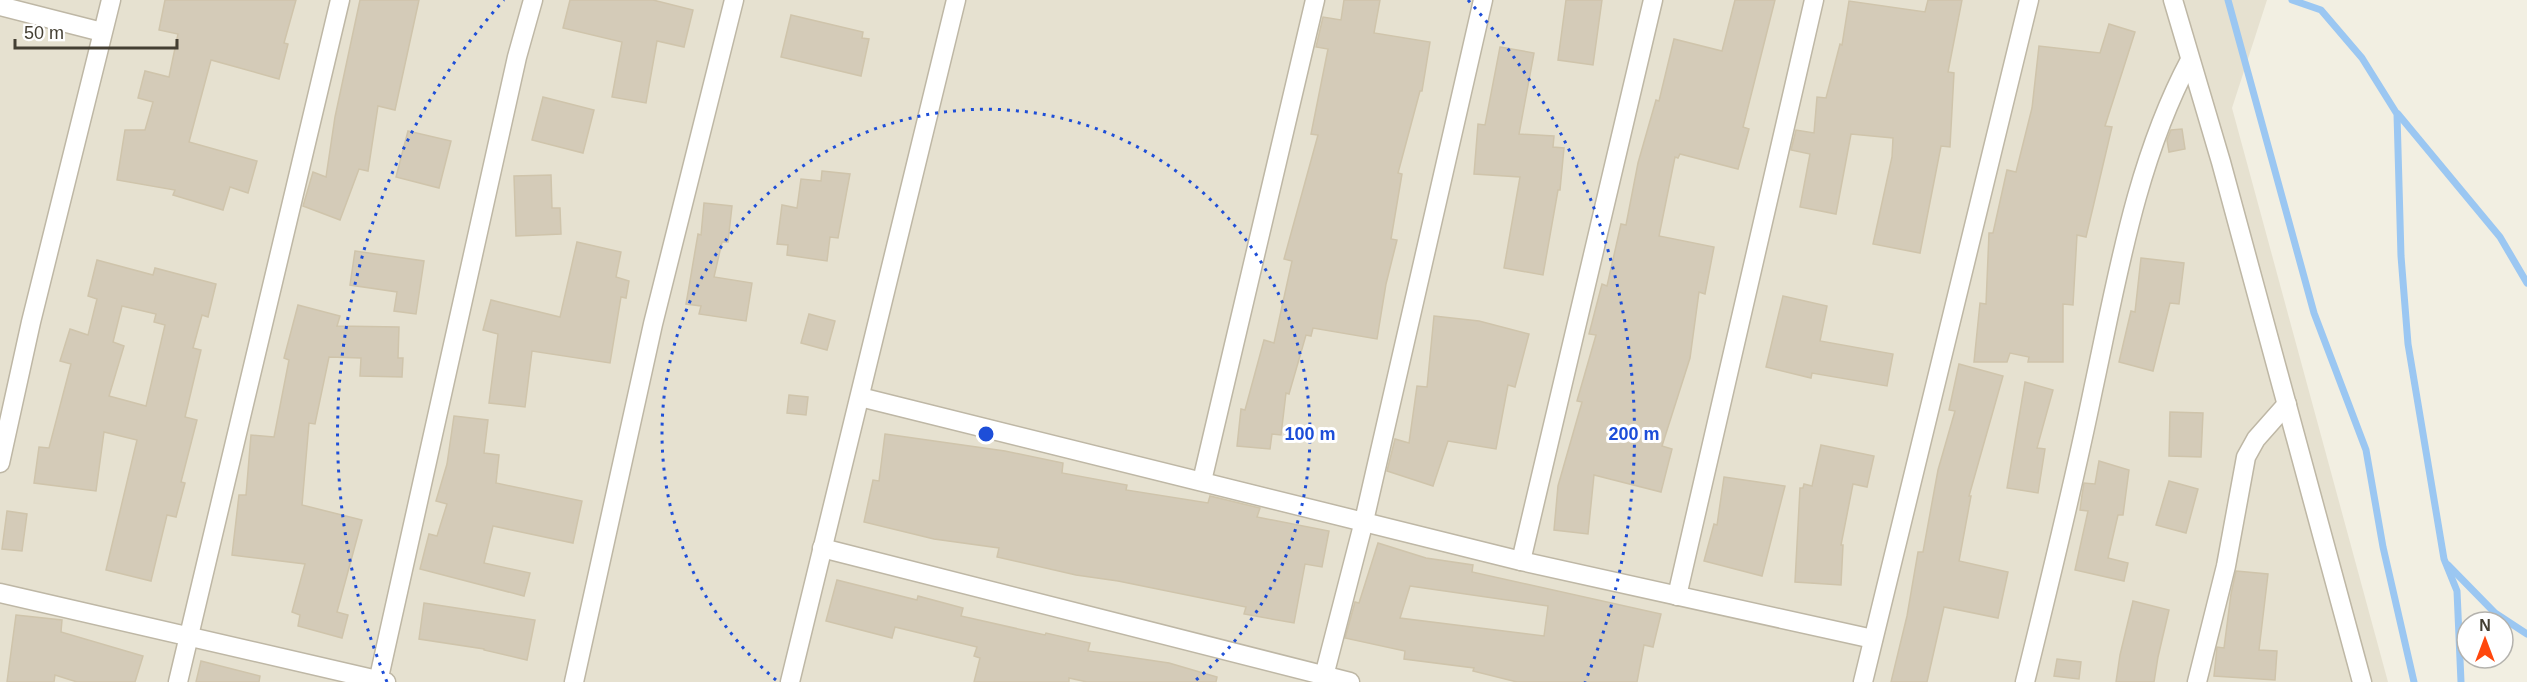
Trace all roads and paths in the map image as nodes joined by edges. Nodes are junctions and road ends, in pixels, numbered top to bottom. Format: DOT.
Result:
graph roads {
  1 [pos="111,0"];
  2 [pos="340,0"];
  3 [pos="533,0"];
  4 [pos="734,0"];
  5 [pos="956,0"];
  6 [pos="1314,0"];
  7 [pos="1483,0"];
  8 [pos="1653,0"];
  9 [pos="1814,0"];
  10 [pos="2029,0"];
  11 [pos="2173,0"];
  12 [pos="0,6"];
  13 [pos="102,32"];
  14 [pos="2190,60"];
  15 [pos="860,397"];
  16 [pos="2287,404"];
  17 [pos="0,463"];
  18 [pos="1202,481"];
  19 [pos="1364,521"];
  20 [pos="822,548"];
  21 [pos="1521,561"];
  22 [pos="0,593"];
  23 [pos="1677,596"];
  24 [pos="190,637"];
  25 [pos="1873,639"];
  26 [pos="1324,676"];
  27 [pos="381,681"];
  28 [pos="178,682"];
  29 [pos="574,682"];
  30 [pos="790,682"];
  31 [pos="1350,682"];
  32 [pos="1863,682"];
  33 [pos="2025,682"];
  34 [pos="2197,682"];
  35 [pos="2362,682"];
  1 -- 13 [label="street"];
  2 -- 24 [label="street"];
  3 -- 27 [label="street"];
  4 -- 29 [label="street"];
  5 -- 15 [label="street"];
  6 -- 18 [label="street"];
  7 -- 19 [label="street"];
  8 -- 21 [label="street"];
  9 -- 23 [label="street"];
  10 -- 25 [label="street"];
  11 -- 14 [label="street"];
  12 -- 13 [label="street"];
  13 -- 17 [label="street"];
  14 -- 16 [label="street"];
  14 -- 33 [label="street"];
  15 -- 18 [label="street"];
  15 -- 20 [label="street"];
  16 -- 34 [label="street"];
  16 -- 35 [label="street"];
  18 -- 19 [label="street"];
  19 -- 21 [label="street"];
  19 -- 26 [label="street"];
  20 -- 26 [label="street"];
  20 -- 30 [label="street"];
  21 -- 23 [label="street"];
  22 -- 24 [label="street"];
  23 -- 25 [label="street"];
  24 -- 27 [label="street"];
  24 -- 28 [label="street"];
  25 -- 32 [label="street"];
  26 -- 31 [label="street"];
}
